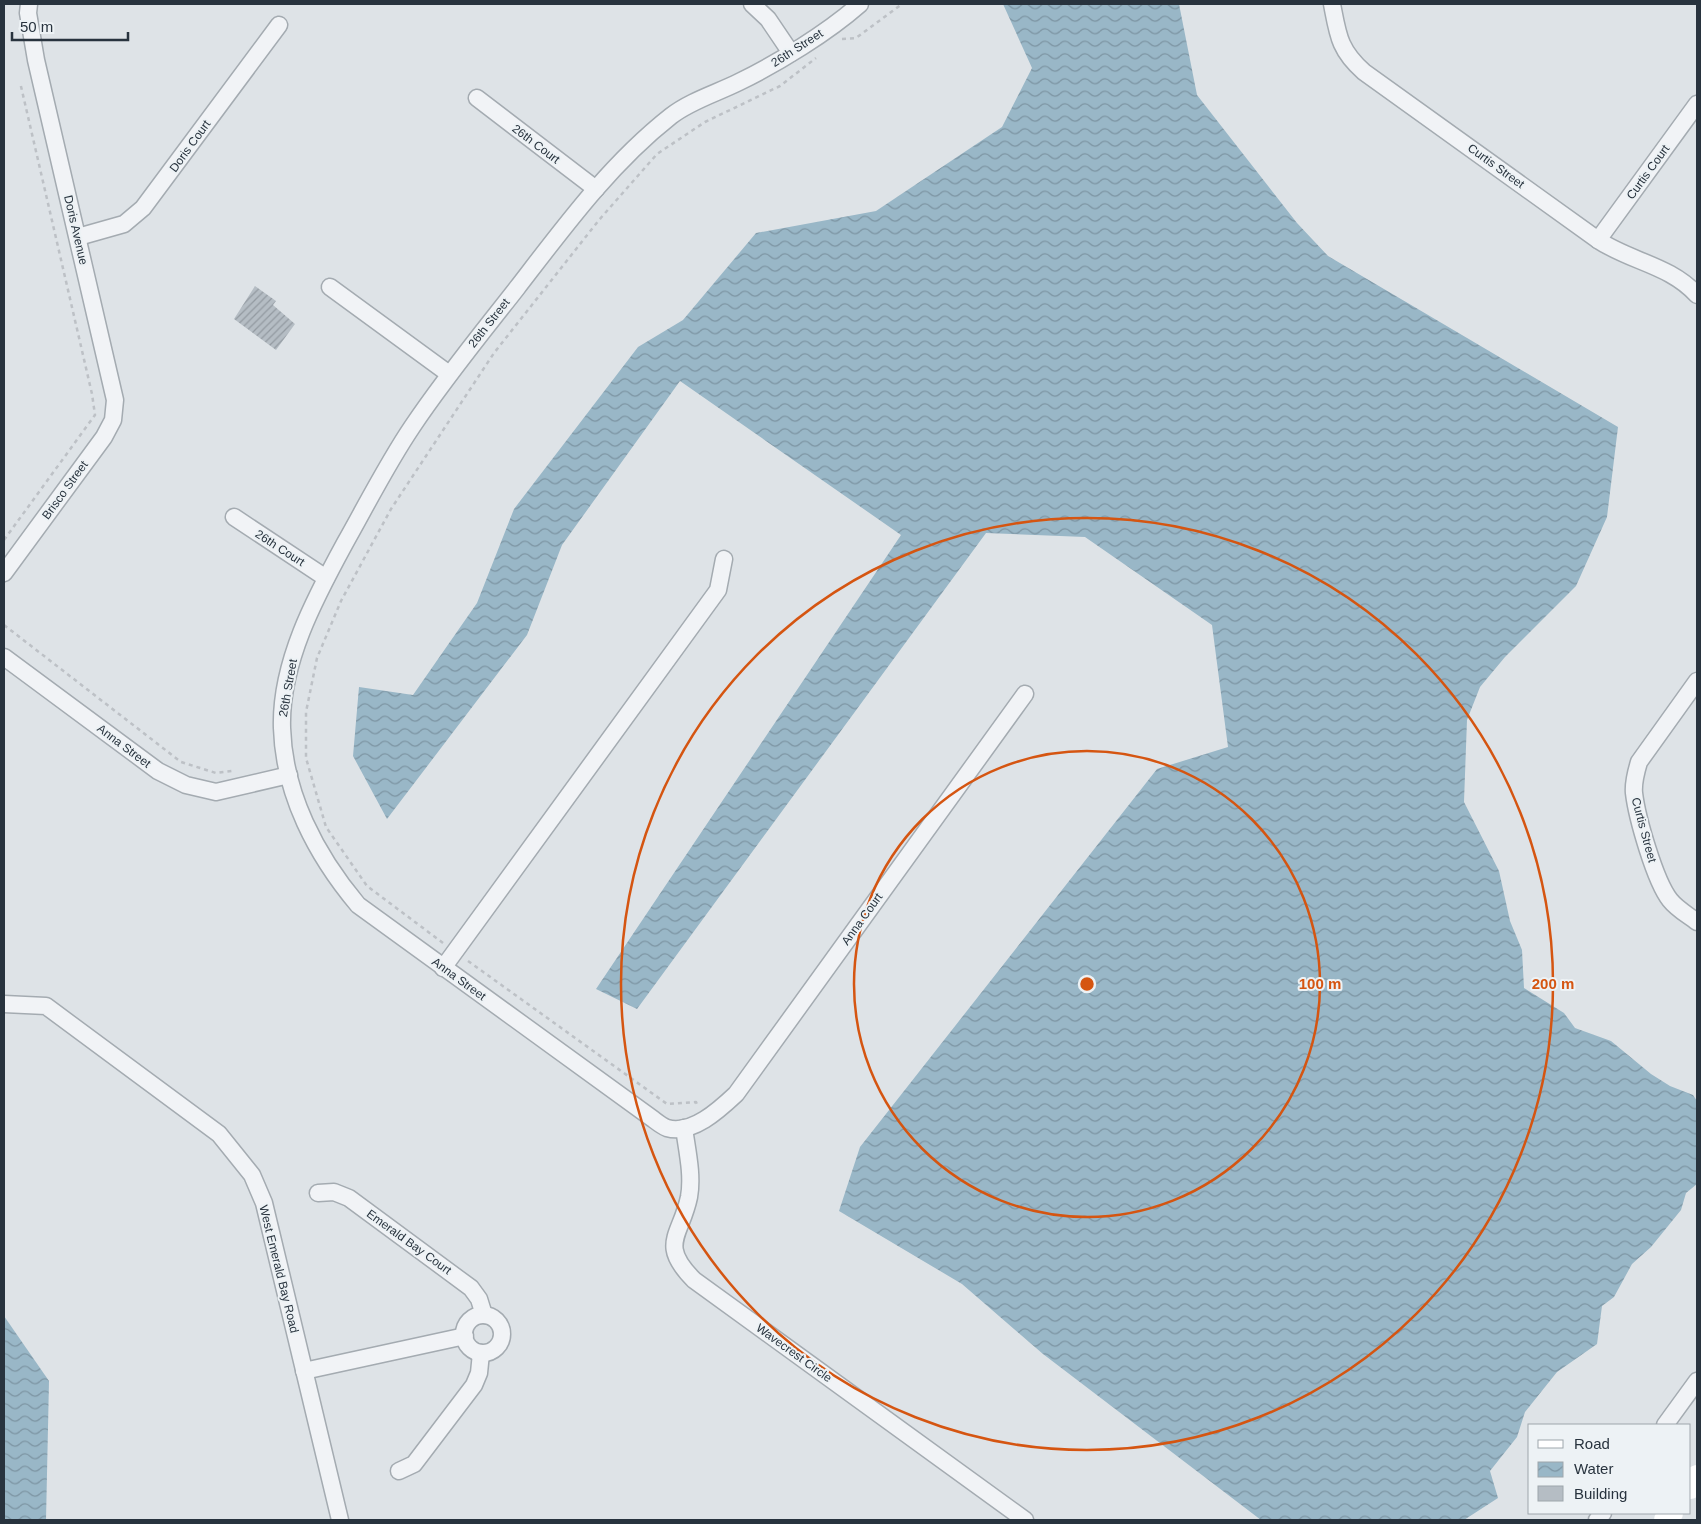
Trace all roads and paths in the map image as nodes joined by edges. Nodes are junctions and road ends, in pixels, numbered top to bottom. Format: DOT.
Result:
graph roads {
  1 [pos="29,4"];
  2 [pos="752,4"];
  3 [pos="860,4"];
  4 [pos="902,4"];
  5 [pos="1332,4"];
  6 [pos="279,25"];
  7 [pos="840,39"];
  8 [pos="791,53"];
  9 [pos="818,57"];
  10 [pos="20,82"];
  11 [pos="477,98"];
  12 [pos="1697,104"];
  13 [pos="596,189"];
  14 [pos="78,237"];
  15 [pos="1598,240"];
  16 [pos="330,287"];
  17 [pos="1697,295"];
  18 [pos="449,374"];
  19 [pos="115,400"];
  20 [pos="234,518"];
  21 [pos="4,540"];
  22 [pos="724,558"];
  23 [pos="4,573"];
  24 [pos="326,578"];
  25 [pos="4,625"];
  26 [pos="4,657"];
  27 [pos="1697,681"];
  28 [pos="1025,694"];
  29 [pos="306,758"];
  30 [pos="287,767"];
  31 [pos="239,770"];
  32 [pos="1697,922"];
  33 [pos="455,952"];
  34 [pos="443,968"];
  35 [pos="4,1004"];
  36 [pos="701,1121"];
  37 [pos="684,1128"];
  38 [pos="318,1193"];
  39 [pos="484,1315"];
  40 [pos="465,1336"];
  41 [pos="481,1353"];
  42 [pos="304,1370"];
  43 [pos="1697,1381"];
  44 [pos="1666,1424"];
  45 [pos="400,1471"];
  46 [pos="340,1520"];
  47 [pos="1025,1520"];
  1 -- 14 [label="street, Doris Avenue"];
  2 -- 8 [label="street"];
  3 -- 8 [label="street, 26th Street"];
  4 -- 7 [label="path"];
  5 -- 15 [label="street, Curtis Street"];
  6 -- 14 [label="street, Doris Court"];
  8 -- 13 [label="street, 26th Street"];
  9 -- 29 [label="path"];
  10 -- 21 [label="path"];
  11 -- 13 [label="street, 26th Court"];
  12 -- 15 [label="street, Curtis Court"];
  13 -- 18 [label="street, 26th Street"];
  14 -- 19 [label="street, Doris Avenue"];
  15 -- 17 [label="street, Curtis Street"];
  16 -- 18 [label="street"];
  18 -- 24 [label="street, 26th Street"];
  19 -- 23 [label="street, Brisco Street"];
  20 -- 24 [label="street, 26th Court"];
  22 -- 33 [label="street"];
  24 -- 30 [label="street, 26th Street"];
  25 -- 31 [label="path"];
  26 -- 30 [label="street, Anna Street"];
  27 -- 32 [label="street, Curtis Street"];
  28 -- 36 [label="street, Anna Court"];
  29 -- 30 [label="path"];
  29 -- 33 [label="path"];
  30 -- 34 [label="street, Anna Street"];
  33 -- 34 [label="street"];
  33 -- 36 [label="path"];
  34 -- 37 [label="street, Anna Street"];
  35 -- 42 [label="street, West Emerald Bay Road"];
  36 -- 37 [label="street, Anna Court"];
  37 -- 47 [label="street, Wavecrest Circle"];
  38 -- 39 [label="street, Emerald Bay Court"];
  39 -- 40 [label="street"];
  39 -- 41 [label="street, Emerald Bay Court"];
  40 -- 41 [label="street"];
  40 -- 42 [label="street"];
  41 -- 45 [label="street"];
  42 -- 46 [label="street, West Emerald Bay Road"];
  43 -- 44 [label="street"];
}
